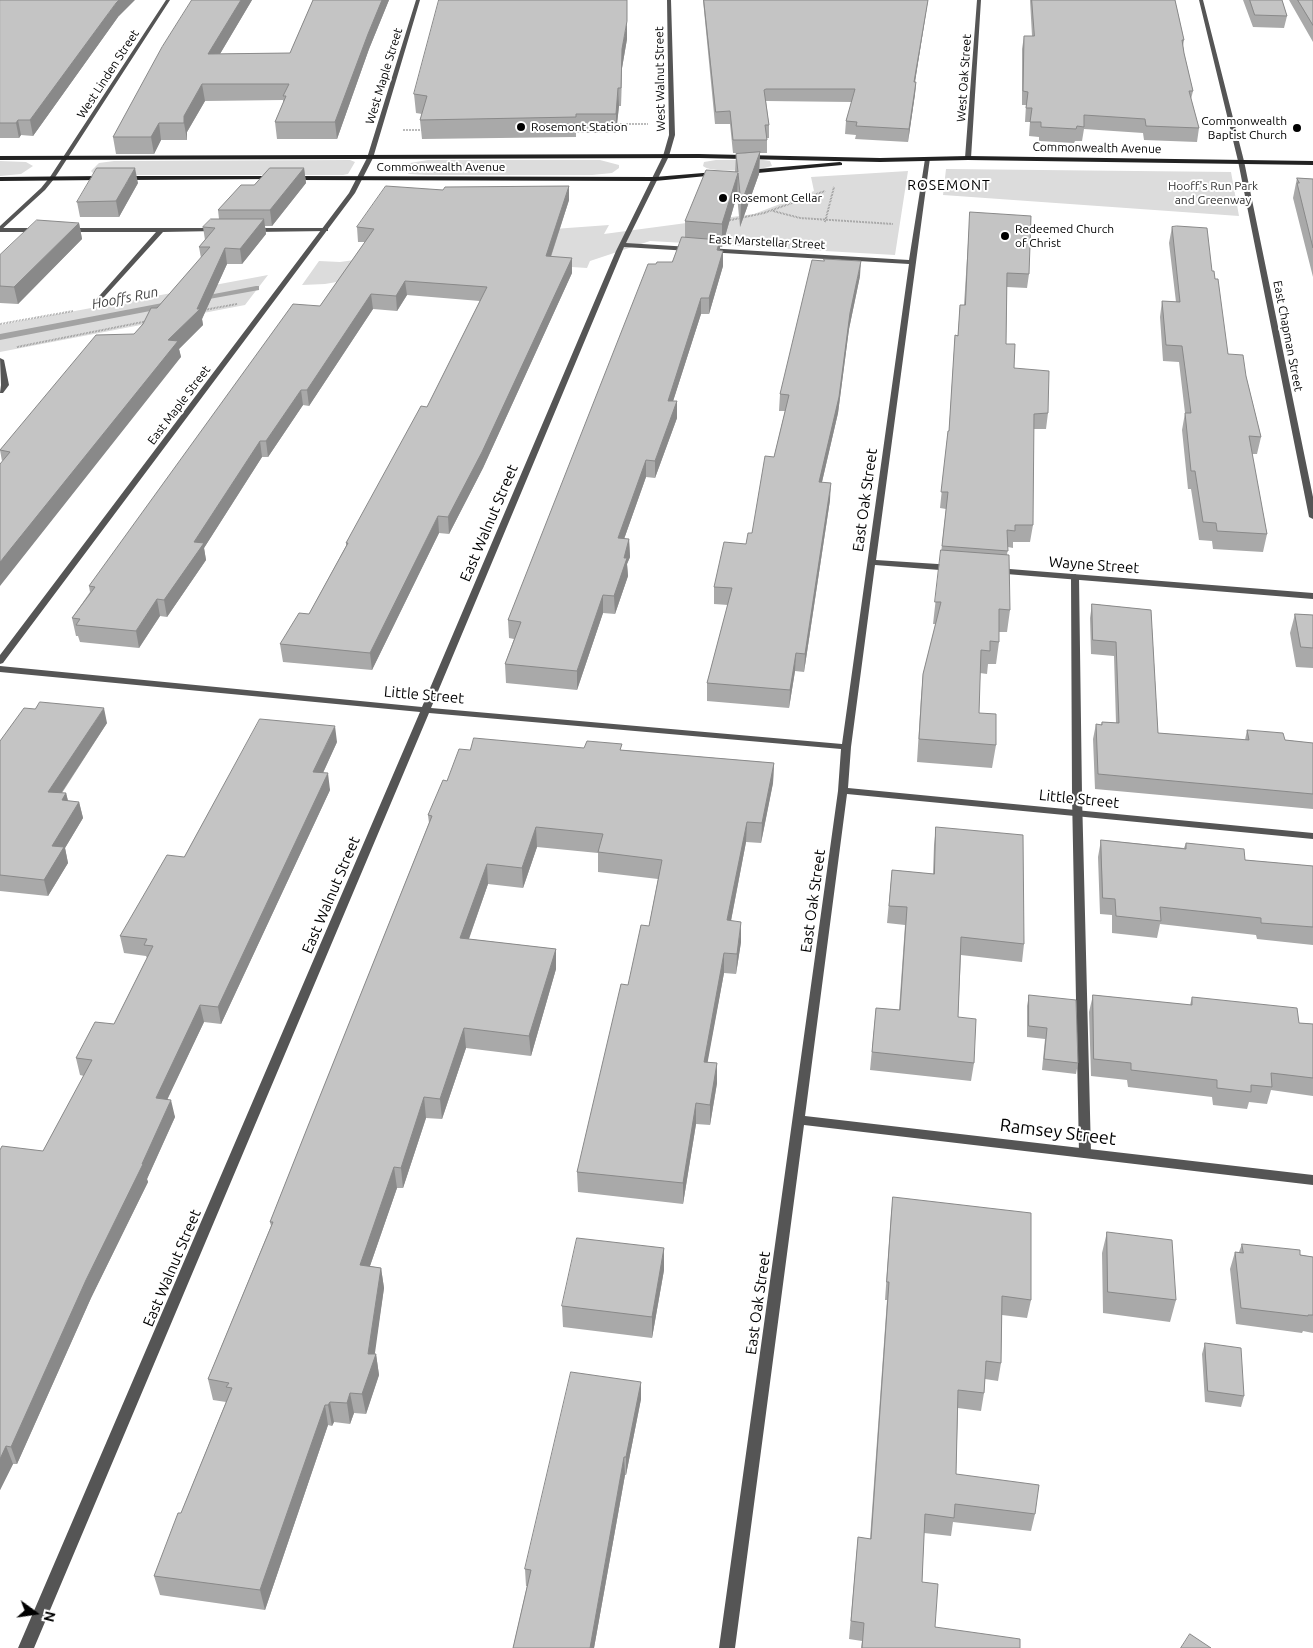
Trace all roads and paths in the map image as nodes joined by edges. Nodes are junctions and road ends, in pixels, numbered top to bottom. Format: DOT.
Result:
graph roads {
  1 [pos="168,0"];
  2 [pos="418,0"];
  3 [pos="669,0"];
  4 [pos="979,0"];
  5 [pos="1201,0"];
  6 [pos="617,124"];
  7 [pos="656,124"];
  8 [pos="400,130"];
  9 [pos="424,130"];
  10 [pos="666,156"];
  11 [pos="0,158"];
  12 [pos="64,158"];
  13 [pos="370,158"];
  14 [pos="968,158"];
  15 [pos="928,159"];
  16 [pos="880,160"];
  17 [pos="1241,161"];
  18 [pos="1313,162"];
  19 [pos="737,172"];
  20 [pos="719,174"];
  21 [pos="0,178"];
  22 [pos="52,178"];
  23 [pos="106,178"];
  24 [pos="116,178"];
  25 [pos="361,178"];
  26 [pos="655,179"];
  27 [pos="840,184"];
  28 [pos="834,187"];
  29 [pos="773,211"];
  30 [pos="826,221"];
  31 [pos="722,222"];
  32 [pos="899,224"];
  33 [pos="0,230"];
  34 [pos="44,230"];
  35 [pos="64,230"];
  36 [pos="161,230"];
  37 [pos="227,230"];
  38 [pos="246,230"];
  39 [pos="326,230"];
  40 [pos="622,245"];
  41 [pos="912,262"];
  42 [pos="243,303"];
  43 [pos="94,305"];
  44 [pos="204,310"];
  45 [pos="155,319"];
  46 [pos="0,324"];
  47 [pos="13,348"];
  48 [pos="0,360"];
  49 [pos="2,380"];
  50 [pos="0,391"];
  51 [pos="1313,517"];
  52 [pos="872,562"];
  53 [pos="961,568"];
  54 [pos="990,570"];
  55 [pos="1075,577"];
  56 [pos="1313,596"];
  57 [pos="0,661"];
  58 [pos="0,669"];
  59 [pos="426,710"];
  60 [pos="846,747"];
  61 [pos="843,791"];
  62 [pos="1077,814"];
  63 [pos="1313,836"];
  64 [pos="798,1120"];
  65 [pos="1085,1153"];
  66 [pos="1313,1180"];
  67 [pos="26,1648"];
  68 [pos="727,1648"];
  1 -- 12 [label="street, West Linden Street"];
  2 -- 13 [label="street, West Maple Street"];
  3 -- 10 [label="street, West Walnut Street"];
  4 -- 14 [label="street, West Oak Street"];
  5 -- 17 [label="street, East Chapman Street"];
  6 -- 7 [label="path"];
  8 -- 9 [label="path"];
  10 -- 13 [label="street, Commonwealth Avenue"];
  10 -- 16 [label="street, Commonwealth Avenue"];
  10 -- 26 [label="street, East Walnut Street"];
  11 -- 12 [label="street, Commonwealth Avenue"];
  12 -- 13 [label="street, Commonwealth Avenue"];
  12 -- 22 [label="street, West Linden Street"];
  13 -- 25 [label="street, East Maple Street"];
  14 -- 15 [label="street, Commonwealth Avenue"];
  14 -- 17 [label="street, Commonwealth Avenue"];
  15 -- 16 [label="street, Commonwealth Avenue"];
  15 -- 41 [label="street, East Oak Street"];
  16 -- 19 [label="street, Commonwealth Avenue"];
  17 -- 18 [label="street, Commonwealth Avenue"];
  17 -- 51 [label="street, East Chapman Street"];
  20 -- 26 [label="street, Commonwealth Avenue"];
  21 -- 22 [label="street"];
  22 -- 23 [label="street"];
  22 -- 33 [label="street, West Linden Street"];
  24 -- 25 [label="street, Commonwealth Avenue"];
  25 -- 26 [label="street, Commonwealth Avenue"];
  25 -- 39 [label="street, East Maple Street"];
  26 -- 40 [label="street, East Walnut Street"];
  27 -- 28 [label="path"];
  28 -- 29 [label="path"];
  28 -- 30 [label="path"];
  29 -- 30 [label="path"];
  29 -- 31 [label="path"];
  30 -- 32 [label="path"];
  33 -- 34 [label="street"];
  35 -- 36 [label="street"];
  36 -- 37 [label="street"];
  36 -- 43 [label="street"];
  38 -- 39 [label="street"];
  39 -- 57 [label="street, East Maple Street"];
  40 -- 41 [label="street, East Marstellar Street"];
  40 -- 59 [label="street, East Walnut Street"];
  41 -- 52 [label="street, East Oak Street"];
  42 -- 44 [label="path"];
  43 -- 46 [label="path"];
  45 -- 47 [label="path"];
  48 -- 49 [label="street"];
  49 -- 50 [label="street"];
  52 -- 53 [label="street"];
  52 -- 60 [label="street, East Oak Street"];
  54 -- 55 [label="street, Wayne Street"];
  55 -- 56 [label="street, Wayne Street"];
  55 -- 62 [label="street"];
  58 -- 59 [label="street, Little Street"];
  59 -- 60 [label="street, Little Street"];
  59 -- 67 [label="street, East Walnut Street"];
  60 -- 61 [label="street, East Oak Street"];
  61 -- 62 [label="street, Little Street"];
  61 -- 64 [label="street, East Oak Street"];
  62 -- 63 [label="street, Little Street"];
  62 -- 65 [label="street"];
  64 -- 65 [label="street, Ramsey Street"];
  64 -- 68 [label="street, East Oak Street"];
  65 -- 66 [label="street, Ramsey Street"];
}
